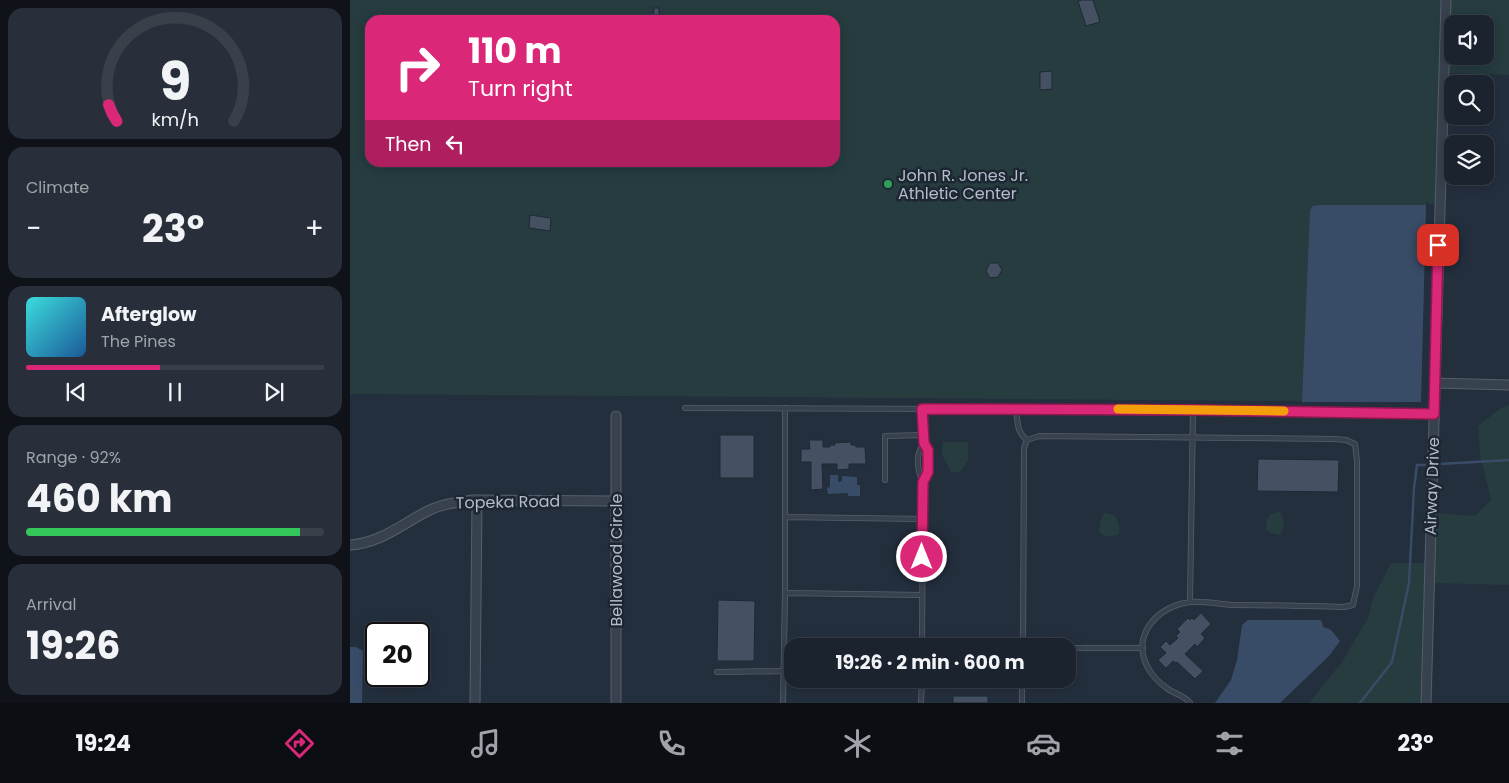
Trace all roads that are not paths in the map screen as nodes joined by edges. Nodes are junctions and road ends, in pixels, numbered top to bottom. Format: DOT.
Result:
graph roads {
  1 [pos="1446,0"];
  2 [pos="1435,383"];
  3 [pos="1509,385"];
  4 [pos="685,408"];
  5 [pos="785,408"];
  6 [pos="922,409"];
  7 [pos="1016,409"];
  8 [pos="1193,410"];
  9 [pos="1434,414"];
  10 [pos="616,416"];
  11 [pos="924,435"];
  12 [pos="1193,438"];
  13 [pos="1027,440"];
  14 [pos="924,443"];
  15 [pos="885,480"];
  16 [pos="923,482"];
  17 [pos="477,500"];
  18 [pos="616,501"];
  19 [pos="785,517"];
  20 [pos="923,519"];
  21 [pos="350,545"];
  22 [pos="785,593"];
  23 [pos="922,595"];
  24 [pos="1190,602"];
  25 [pos="784,638"];
  26 [pos="922,638"];
  27 [pos="1023,638"];
  28 [pos="1076,648"];
  29 [pos="1143,648"];
  30 [pos="784,671"];
  31 [pos="717,672"];
  32 [pos="784,688"];
  33 [pos="922,688"];
  34 [pos="1022,688"];
  35 [pos="475,703"];
  36 [pos="616,703"];
  37 [pos="784,703"];
  38 [pos="921,703"];
  39 [pos="1022,703"];
  40 [pos="1190,703"];
  41 [pos="1426,703"];
  1 -- 2 [label="street, Airway Drive"];
  2 -- 3 [label="street"];
  2 -- 9 [label="street, Airway Drive"];
  4 -- 5 [label="lane"];
  5 -- 6 [label="lane"];
  5 -- 19 [label="lane"];
  6 -- 7 [label="lane"];
  6 -- 11 [label="lane"];
  7 -- 8 [label="lane"];
  7 -- 13 [label="lane"];
  8 -- 9 [label="lane"];
  8 -- 12 [label="lane"];
  9 -- 41 [label="street, Airway Drive"];
  10 -- 18 [label="street, Bellawood Circle"];
  11 -- 14 [label="lane"];
  11 -- 15 [label="lane"];
  12 -- 13 [label="lane"];
  12 -- 24 [label="lane"];
  12 -- 24 [label="lane"];
  13 -- 27 [label="lane"];
  14 -- 16 [label="lane"];
  14 -- 16 [label="lane"];
  16 -- 20 [label="lane"];
  17 -- 18 [label="street, Topeka Road"];
  17 -- 21 [label="street, Topeka Road"];
  17 -- 35 [label="street"];
  18 -- 36 [label="street, Bellawood Circle"];
  19 -- 20 [label="lane"];
  19 -- 22 [label="lane"];
  20 -- 23 [label="lane"];
  22 -- 23 [label="lane"];
  22 -- 25 [label="lane"];
  23 -- 26 [label="lane"];
  24 -- 29 [label="lane"];
  28 -- 29 [label="lane"];
  29 -- 40 [label="lane"];
  30 -- 31 [label="lane"];
  32 -- 37 [label="lane"];
  33 -- 38 [label="lane"];
  34 -- 39 [label="lane"];
}
